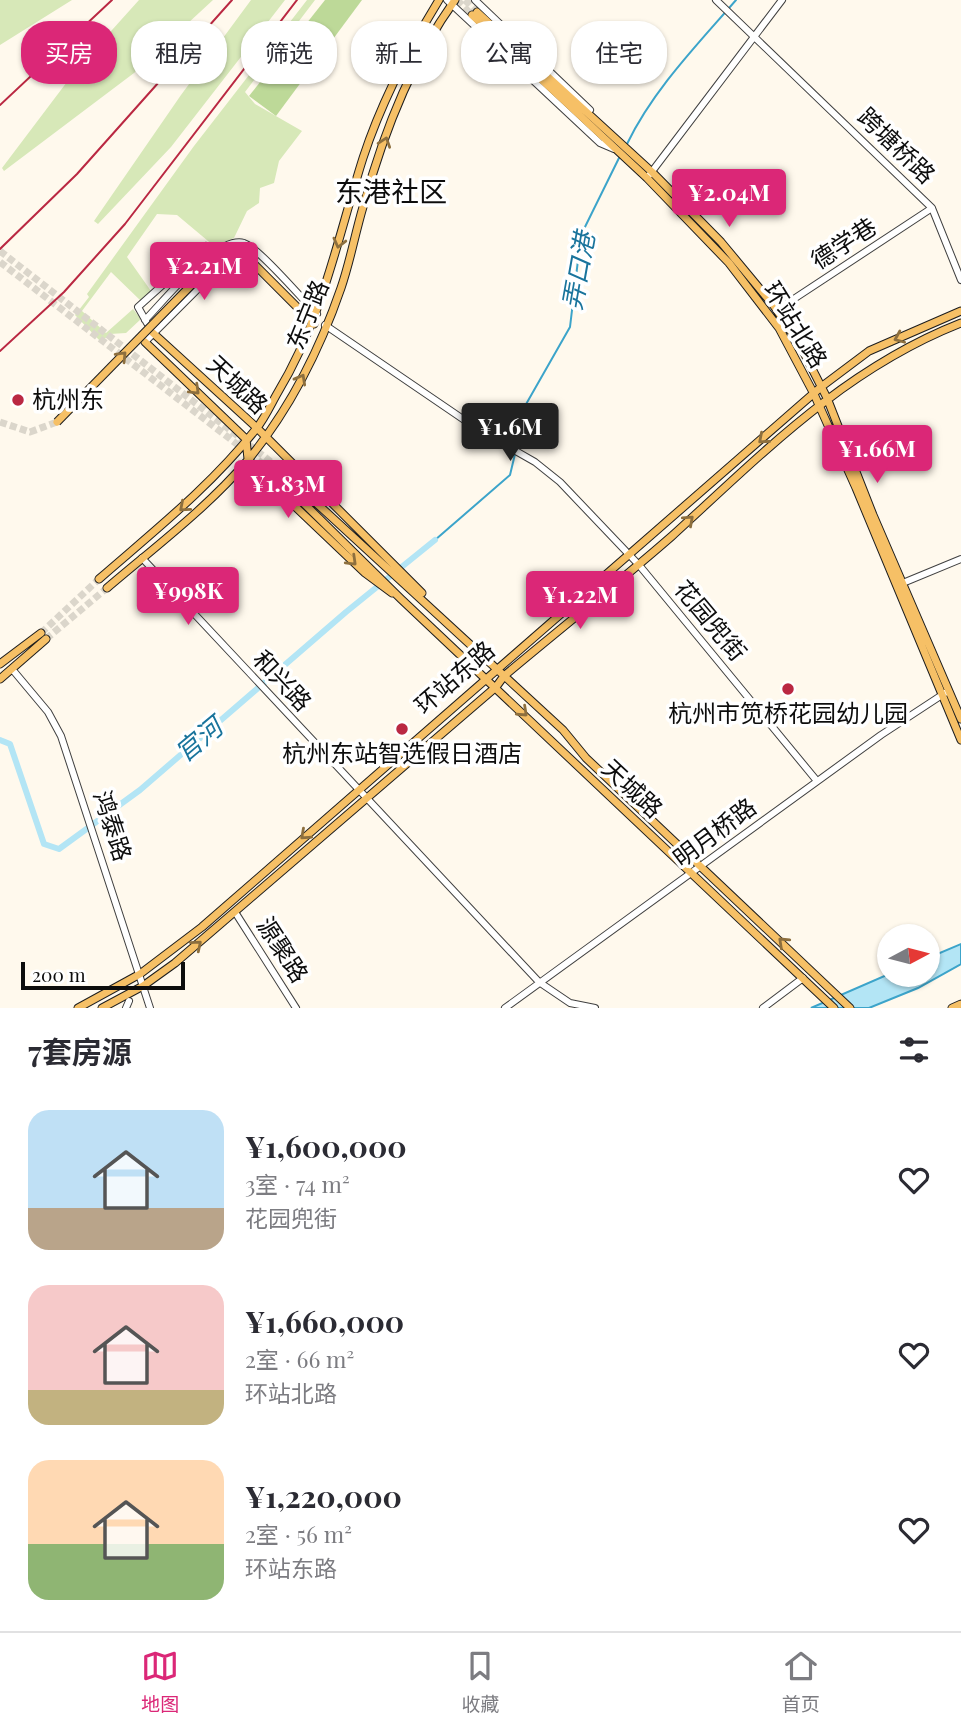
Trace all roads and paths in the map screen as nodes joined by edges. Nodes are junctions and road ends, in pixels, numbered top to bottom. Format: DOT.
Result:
graph roads {
  1 [pos="439,0"];
  2 [pos="475,0"];
  3 [pos="782,0"];
  4 [pos="717,1"];
  5 [pos="451,2"];
  6 [pos="754,37"];
  7 [pos="617,140"];
  8 [pos="614,149"];
  9 [pos="650,175"];
  10 [pos="932,208"];
  11 [pos="206,246"];
  12 [pos="257,266"];
  13 [pos="961,280"];
  14 [pos="777,310"];
  15 [pos="961,311"];
  16 [pos="317,314"];
  17 [pos="145,320"];
  18 [pos="961,323"];
  19 [pos="314,324"];
  20 [pos="325,325"];
  21 [pos="153,334"];
  22 [pos="145,342"];
  23 [pos="821,387"];
  24 [pos="814,394"];
  25 [pos="827,398"];
  26 [pos="818,404"];
  27 [pos="57,422"];
  28 [pos="257,428"];
  29 [pos="264,437"];
  30 [pos="246,439"];
  31 [pos="248,459"];
  32 [pos="629,556"];
  33 [pos="142,558"];
  34 [pos="961,559"];
  35 [pos="388,563"];
  36 [pos="639,565"];
  37 [pos="373,575"];
  38 [pos="99,579"];
  39 [pos="900,584"];
  40 [pos="107,588"];
  41 [pos="401,599"];
  42 [pos="0,664"];
  43 [pos="12,669"];
  44 [pos="494,669"];
  45 [pos="504,676"];
  46 [pos="484,677"];
  47 [pos="0,679"];
  48 [pos="496,687"];
  49 [pos="949,690"];
  50 [pos="942,694"];
  51 [pos="961,719"];
  52 [pos="961,740"];
  53 [pos="817,781"];
  54 [pos="356,789"];
  55 [pos="366,797"];
  56 [pos="702,866"];
  57 [pos="693,874"];
  58 [pos="235,912"];
  59 [pos="140,974"];
  60 [pos="803,978"];
  61 [pos="539,982"];
  62 [pos="143,986"];
  63 [pos="961,1004"];
  64 [pos="78,1008"];
  65 [pos="102,1008"];
  66 [pos="150,1008"];
  67 [pos="296,1008"];
  68 [pos="505,1008"];
  69 [pos="595,1008"];
  70 [pos="763,1008"];
  71 [pos="834,1008"];
  72 [pos="850,1008"];
  73 [pos="952,1008"];
  1 -- 16 [label="main road, 东宁路, one-way"];
  2 -- 7 [label="street"];
  3 -- 6 [label="street"];
  4 -- 6 [label="street, 跨塘桥路"];
  5 -- 8 [label="street"];
  20 -- 5 [label="main road, 东宁路, one-way"];
  6 -- 9 [label="street"];
  6 -- 10 [label="street, 跨塘桥路"];
  7 -- 8 [label="main road, 环站北路"];
  7 -- 9 [label="main road, 环站北路"];
  8 -- 9 [label="main road, 环站北路"];
  9 -- 14 [label="main road, 环站北路"];
  9 -- 24 [label="main road, 环站北路"];
  10 -- 13 [label="street, 跨塘桥路"];
  10 -- 14 [label="street, 德学巷"];
  11 -- 17 [label="street"];
  12 -- 19 [label="main road"];
  12 -- 21 [label="street"];
  27 -- 12 [label="main road, one-way, bridge"];
  14 -- 23 [label="main road, 环站北路"];
  15 -- 23 [label="main road, 环站东路, one-way"];
  16 -- 17 [label="street"];
  16 -- 19 [label="main road, 东宁路"];
  17 -- 21 [label="street"];
  18 -- 25 [label="main road, 环站东路"];
  19 -- 28 [label="main road, 东宁路"];
  29 -- 20 [label="main road, 东宁路, one-way"];
  20 -- 32 [label="street, 花园兜街"];
  21 -- 22 [label="street"];
  21 -- 28 [label="main road, 天城路"];
  22 -- 30 [label="main road, 天城路, one-way"];
  23 -- 24 [label="main road, 环站东路"];
  23 -- 25 [label="main road, 环站北路"];
  24 -- 26 [label="main road, 环站北路"];
  24 -- 32 [label="main road, 环站东路, one-way"];
  25 -- 26 [label="main road, 环站东路"];
  25 -- 39 [label="main road, 环站北路"];
  36 -- 26 [label="main road, 环站东路, one-way"];
  26 -- 39 [label="main road, 环站北路"];
  28 -- 29 [label="main road, 天城路"];
  28 -- 30 [label="main road, 东宁路"];
  29 -- 31 [label="main road, 东宁路"];
  29 -- 35 [label="main road, 天城路"];
  30 -- 31 [label="main road, 天城路"];
  30 -- 38 [label="main road, 东宁路, one-way"];
  31 -- 33 [label="main road, 东宁路"];
  31 -- 37 [label="main road, 天城路, one-way"];
  32 -- 36 [label="street, 花园兜街"];
  32 -- 44 [label="main road, 环站东路"];
  33 -- 40 [label="main road, 东宁路"];
  33 -- 54 [label="street, 和兴路"];
  34 -- 39 [label="street"];
  35 -- 37 [label="main road, 天城路"];
  35 -- 44 [label="main road, 天城路"];
  36 -- 45 [label="main road, 环站东路"];
  36 -- 53 [label="street, 花园兜街"];
  37 -- 41 [label="main road, 天城路"];
  37 -- 41 [label="main road, 天城路"];
  39 -- 49 [label="main road, 环站北路"];
  39 -- 50 [label="main road, 环站北路"];
  41 -- 46 [label="main road, 天城路"];
  42 -- 43 [label="main road"];
  43 -- 47 [label="main road"];
  43 -- 59 [label="street, 鸿泰路"];
  44 -- 45 [label="main road, 天城路"];
  44 -- 46 [label="main road, 环站东路"];
  45 -- 48 [label="main road, 环站东路"];
  45 -- 56 [label="main road, 天城路"];
  46 -- 48 [label="main road, 天城路"];
  46 -- 54 [label="main road, 环站东路"];
  48 -- 55 [label="main road, 环站东路"];
  48 -- 57 [label="main road, 天城路, one-way"];
  49 -- 50 [label="street, 明月桥路"];
  49 -- 51 [label="main road, 环站北路"];
  50 -- 52 [label="main road, 环站北路"];
  50 -- 53 [label="street, 明月桥路"];
  53 -- 56 [label="street, 明月桥路"];
  54 -- 55 [label="street, 和兴路"];
  54 -- 59 [label="main road, 环站东路, one-way"];
  55 -- 58 [label="main road, 环站东路"];
  55 -- 61 [label="street, 和兴路"];
  56 -- 57 [label="street, 明月桥路"];
  72 -- 56 [label="main road, 天城路, one-way"];
  57 -- 60 [label="main road, 天城路"];
  57 -- 61 [label="street, 明月桥路"];
  62 -- 58 [label="main road, 环站东路, one-way"];
  58 -- 67 [label="street, 源聚路"];
  59 -- 62 [label="street, 鸿泰路"];
  59 -- 64 [label="main road, 环站东路"];
  60 -- 70 [label="street"];
  60 -- 71 [label="main road, 天城路"];
  61 -- 68 [label="street, 明月桥路"];
  61 -- 69 [label="street, 和兴路"];
  62 -- 65 [label="main road, 环站东路"];
  62 -- 66 [label="street, 鸿泰路"];
  63 -- 73 [label="main road"];
}
